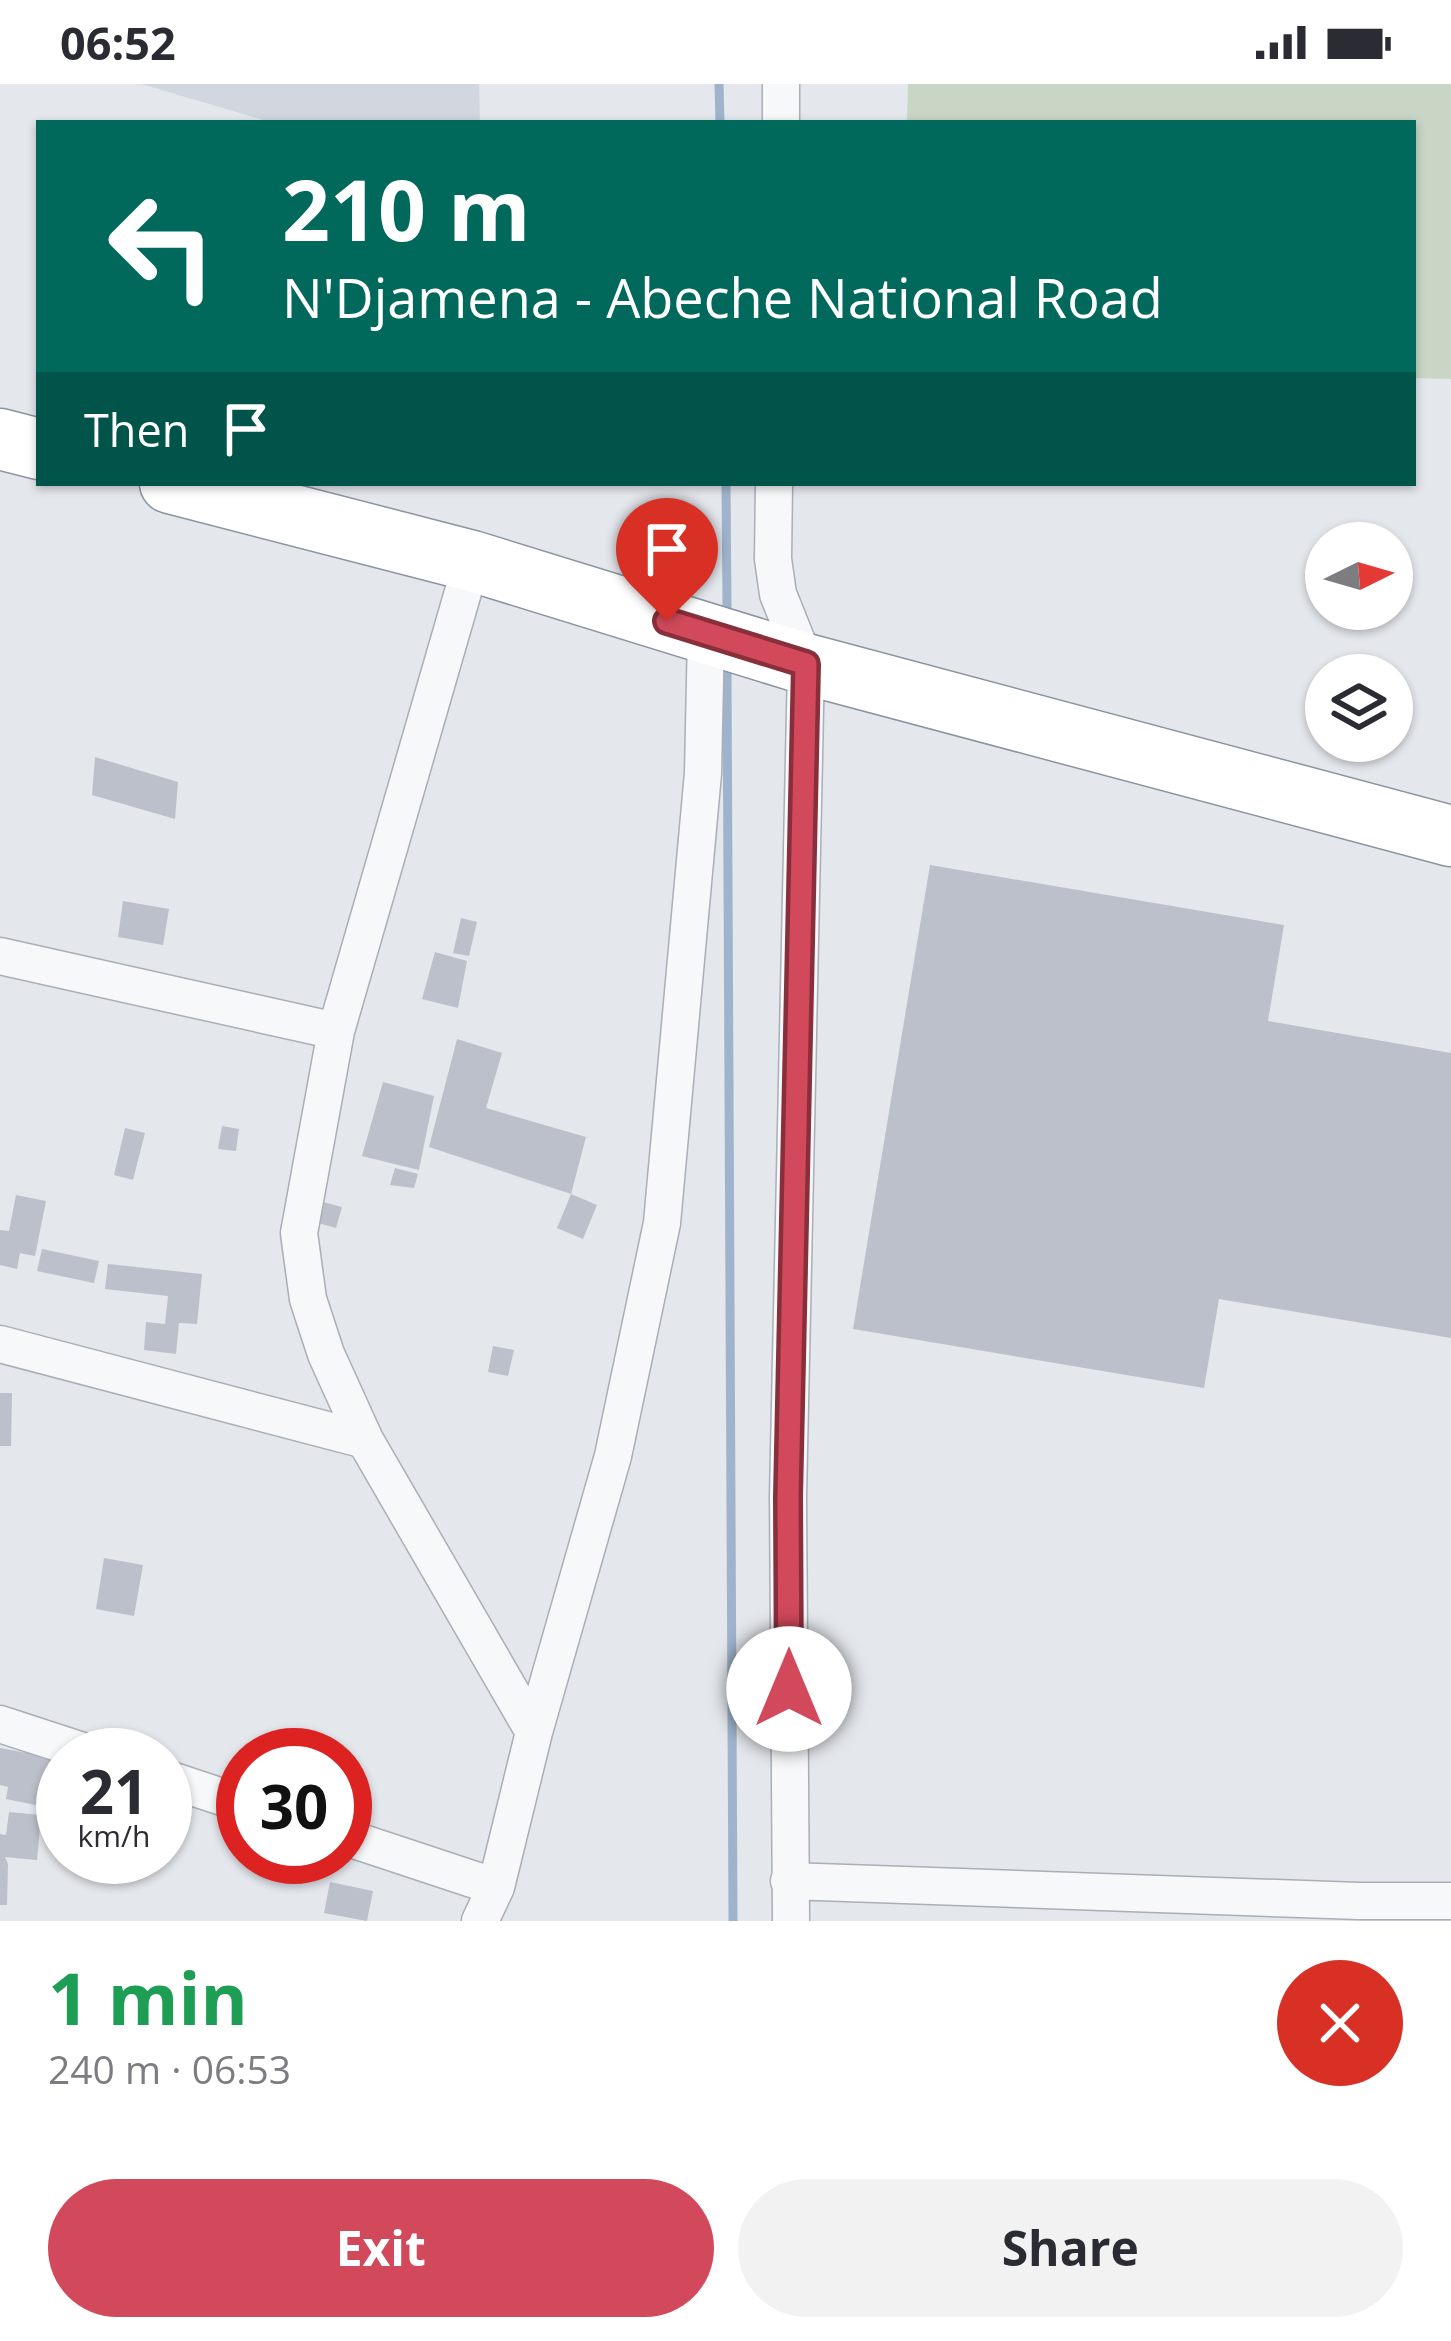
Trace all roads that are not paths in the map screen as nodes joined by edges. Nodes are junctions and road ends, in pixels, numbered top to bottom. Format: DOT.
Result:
graph roads {
  1 [pos="781,84"];
  2 [pos="781,120"];
  3 [pos="0,439"];
  4 [pos="36,448"];
  5 [pos="182,486"];
  6 [pos="775,486"];
  7 [pos="472,561"];
  8 [pos="706,634"];
  9 [pos="806,664"];
  10 [pos="1451,836"];
  11 [pos="0,956"];
  12 [pos="336,1031"];
  13 [pos="0,1344"];
  14 [pos="364,1440"];
  15 [pos="0,1724"];
  16 [pos="534,1732"];
  17 [pos="36,1736"];
  18 [pos="372,1846"];
  19 [pos="789,1881"];
  20 [pos="496,1887"];
  21 [pos="1451,1900"];
  22 [pos="1359,1911"];
  23 [pos="480,1921"];
  24 [pos="790,1921"];
  1 -- 2 [label="street"];
  3 -- 4 [label="highway"];
  5 -- 7 [label="highway"];
  6 -- 9 [label="street"];
  7 -- 8 [label="highway"];
  7 -- 12 [label="street"];
  8 -- 9 [label="highway"];
  8 -- 16 [label="street"];
  9 -- 10 [label="highway"];
  9 -- 19 [label="street"];
  11 -- 12 [label="street"];
  12 -- 14 [label="street"];
  13 -- 14 [label="street"];
  14 -- 16 [label="street"];
  15 -- 17 [label="street"];
  16 -- 20 [label="street"];
  18 -- 20 [label="street"];
  19 -- 22 [label="street"];
  19 -- 24 [label="street"];
  20 -- 23 [label="street"];
  21 -- 22 [label="street"];
}
